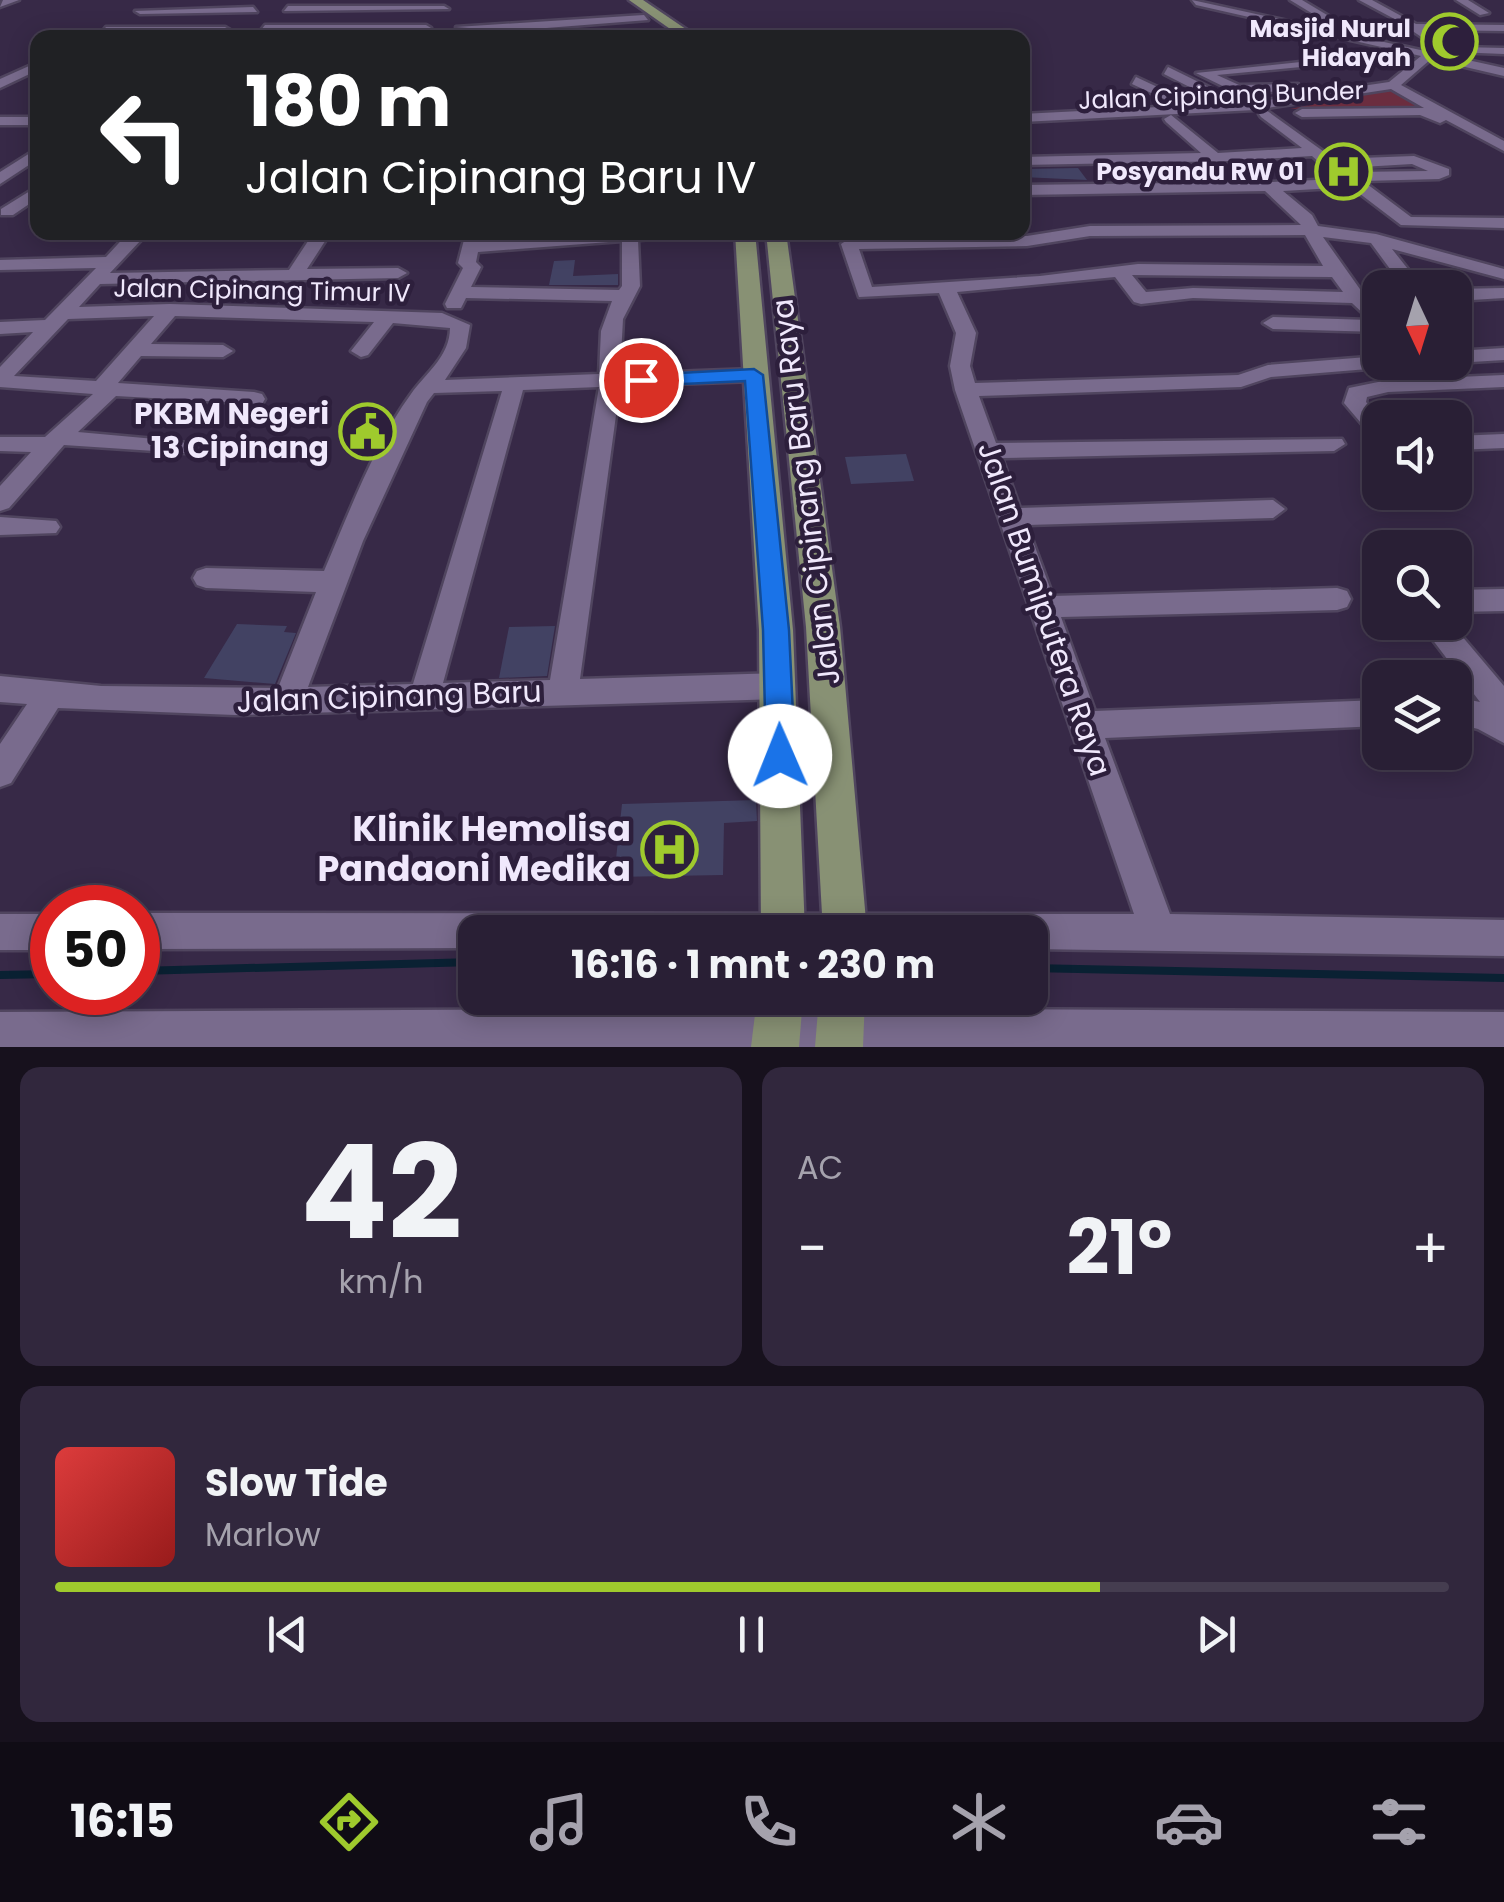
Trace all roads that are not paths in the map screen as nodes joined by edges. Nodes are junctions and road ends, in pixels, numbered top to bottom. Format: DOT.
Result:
graph roads {
  1 [pos="14,0"];
  2 [pos="164,0"];
  3 [pos="268,0"];
  4 [pos="374,0"];
  5 [pos="618,0"];
  6 [pos="1364,0"];
  7 [pos="1461,0"];
  8 [pos="1200,1"];
  9 [pos="1290,3"];
  10 [pos="0,4"];
  11 [pos="446,5"];
  12 [pos="288,9"];
  13 [pos="253,10"];
  14 [pos="360,10"];
  15 [pos="140,11"];
  16 [pos="592,12"];
  17 [pos="1465,13"];
  18 [pos="1484,13"];
  19 [pos="1504,13"];
  20 [pos="512,15"];
  21 [pos="646,15"];
  22 [pos="1405,15"];
  23 [pos="1272,16"];
  24 [pos="1328,18"];
  25 [pos="350,19"];
  26 [pos="1299,26"];
  27 [pos="1346,26"];
  28 [pos="460,27"];
  29 [pos="1416,27"];
  30 [pos="264,28"];
  31 [pos="338,28"];
  32 [pos="426,28"];
  33 [pos="101,30"];
  34 [pos="225,30"];
  35 [pos="485,30"];
  36 [pos="503,30"];
  37 [pos="519,30"];
  38 [pos="579,30"];
  39 [pos="677,30"];
  40 [pos="1500,30"];
  41 [pos="1289,37"];
  42 [pos="1368,42"];
  43 [pos="1382,44"];
  44 [pos="1504,51"];
  45 [pos="1430,52"];
  46 [pos="4,66"];
  47 [pos="1292,66"];
  48 [pos="1352,66"];
  49 [pos="30,67"];
  50 [pos="1272,67"];
  51 [pos="30,70"];
  52 [pos="1168,71"];
  53 [pos="1504,72"];
  54 [pos="1382,73"];
  55 [pos="1331,74"];
  56 [pos="1136,81"];
  57 [pos="1,82"];
  58 [pos="1396,82"];
  59 [pos="1309,86"];
  60 [pos="1370,88"];
  61 [pos="1250,89"];
  62 [pos="1333,95"];
  63 [pos="1279,102"];
  64 [pos="1239,107"];
  65 [pos="1200,109"];
  66 [pos="1266,114"];
  67 [pos="1170,119"];
  68 [pos="1030,121"];
  69 [pos="0,122"];
  70 [pos="30,122"];
  71 [pos="1030,122"];
  72 [pos="1312,152"];
  73 [pos="1503,155"];
  74 [pos="1234,156"];
  75 [pos="1214,157"];
  76 [pos="30,158"];
  77 [pos="1076,159"];
  78 [pos="1030,161"];
  79 [pos="1328,164"];
  80 [pos="1030,166"];
  81 [pos="0,179"];
  82 [pos="1347,179"];
  83 [pos="30,185"];
  84 [pos="1273,187"];
  85 [pos="1098,190"];
  86 [pos="1030,193"];
  87 [pos="1072,206"];
  88 [pos="4,212"];
  89 [pos="30,212"];
  90 [pos="1504,223"];
  91 [pos="1117,230"];
  92 [pos="1308,230"];
  93 [pos="1030,239"];
  94 [pos="1376,239"];
  95 [pos="133,240"];
  96 [pos="318,240"];
  97 [pos="473,240"];
  98 [pos="627,240"];
  99 [pos="746,240"];
  100 [pos="777,240"];
  101 [pos="872,240"];
  102 [pos="993,240"];
  103 [pos="1028,240"];
  104 [pos="110,262"];
  105 [pos="0,265"];
  106 [pos="1142,269"];
  107 [pos="1118,270"];
  108 [pos="1400,270"];
  109 [pos="1337,272"];
  110 [pos="398,273"];
  111 [pos="1504,274"];
  112 [pos="294,275"];
  113 [pos="94,279"];
  114 [pos="946,288"];
  115 [pos="463,292"];
  116 [pos="1504,293"];
  117 [pos="1472,295"];
  118 [pos="621,296"];
  119 [pos="1357,298"];
  120 [pos="1362,298"];
  121 [pos="1362,303"];
  122 [pos="170,310"];
  123 [pos="388,316"];
  124 [pos="56,319"];
  125 [pos="451,322"];
  126 [pos="1272,323"];
  127 [pos="1362,323"];
  128 [pos="0,328"];
  129 [pos="135,350"];
  130 [pos="360,350"];
  131 [pos="222,351"];
  132 [pos="1504,354"];
  133 [pos="1472,356"];
  134 [pos="1362,363"];
  135 [pos="754,375"];
  136 [pos="0,380"];
  137 [pos="1504,381"];
  138 [pos="610,382"];
  139 [pos="514,384"];
  140 [pos="428,386"];
  141 [pos="105,389"];
  142 [pos="966,390"];
  143 [pos="254,399"];
  144 [pos="1362,411"];
  145 [pos="54,441"];
  146 [pos="1504,441"];
  147 [pos="1472,442"];
  148 [pos="0,444"];
  149 [pos="1334,444"];
  150 [pos="176,448"];
  151 [pos="990,451"];
  152 [pos="0,502"];
  153 [pos="1273,509"];
  154 [pos="1014,518"];
  155 [pos="0,526"];
  156 [pos="47,527"];
  157 [pos="206,578"];
  158 [pos="333,582"];
  159 [pos="1337,600"];
  160 [pos="1504,600"];
  161 [pos="1472,601"];
  162 [pos="1046,607"];
  163 [pos="1446,640"];
  164 [pos="779,686"];
  165 [pos="0,689"];
  166 [pos="563,692"];
  167 [pos="49,696"];
  168 [pos="424,696"];
  169 [pos="287,700"];
  170 [pos="1504,703"];
  171 [pos="1362,714"];
  172 [pos="1472,714"];
  173 [pos="1084,725"];
  174 [pos="1504,729"];
  175 [pos="0,772"];
  176 [pos="783,915"];
  177 [pos="844,915"];
  178 [pos="1158,930"];
  179 [pos="160,931"];
  180 [pos="458,931"];
  181 [pos="1048,931"];
  182 [pos="0,932"];
  183 [pos="30,932"];
  184 [pos="1504,938"];
  185 [pos="778,1018"];
  186 [pos="841,1020"];
  187 [pos="0,1032"];
  188 [pos="1504,1032"];
  189 [pos="440,1038"];
  1 -- 10 [label="street"];
  2 -- 15 [label="street"];
  3 -- 13 [label="street"];
  4 -- 12 [label="street"];
  4 -- 14 [label="street"];
  5 -- 21 [label="main road"];
  6 -- 22 [label="street"];
  7 -- 18 [label="street"];
  8 -- 23 [label="street"];
  8 -- 26 [label="street"];
  9 -- 24 [label="street"];
  11 -- 14 [label="street"];
  11 -- 32 [label="street"];
  12 -- 14 [label="street"];
  12 -- 25 [label="street"];
  13 -- 15 [label="street"];
  13 -- 34 [label="street"];
  14 -- 25 [label="street"];
  15 -- 33 [label="street"];
  16 -- 21 [label="street"];
  17 -- 18 [label="street"];
  18 -- 19 [label="street"];
  20 -- 36 [label="street"];
  21 -- 37 [label="street"];
  21 -- 38 [label="street"];
  21 -- 39 [label="main road"];
  22 -- 27 [label="street"];
  22 -- 29 [label="street"];
  25 -- 31 [label="street"];
  25 -- 32 [label="street"];
  26 -- 27 [label="street"];
  26 -- 41 [label="street"];
  26 -- 42 [label="street"];
  27 -- 29 [label="street"];
  27 -- 43 [label="street"];
  28 -- 35 [label="street"];
  29 -- 40 [label="street"];
  29 -- 45 [label="street"];
  30 -- 31 [label="street"];
  31 -- 32 [label="street"];
  42 -- 43 [label="street"];
  42 -- 48 [label="street"];
  43 -- 45 [label="street"];
  44 -- 45 [label="street"];
  45 -- 53 [label="street"];
  45 -- 58 [label="street"];
  46 -- 49 [label="street"];
  47 -- 48 [label="street"];
  47 -- 50 [label="street"];
  47 -- 55 [label="street"];
  48 -- 55 [label="street"];
  50 -- 59 [label="street"];
  50 -- 61 [label="street"];
  51 -- 57 [label="street"];
  52 -- 64 [label="street"];
  54 -- 58 [label="street"];
  55 -- 60 [label="street"];
  56 -- 65 [label="street"];
  58 -- 60 [label="street, Jalan Cipinang Bunder"];
  58 -- 73 [label="street"];
  59 -- 61 [label="street"];
  59 -- 62 [label="street"];
  60 -- 62 [label="street, Jalan Cipinang Bunder"];
  61 -- 63 [label="street"];
  62 -- 63 [label="street, Jalan Cipinang Bunder"];
  63 -- 64 [label="street, Jalan Cipinang Bunder"];
  64 -- 65 [label="street, Jalan Cipinang Bunder"];
  65 -- 68 [label="street, Jalan Cipinang Bunder"];
  66 -- 67 [label="street, Jalan Cipinang Bunder"];
  66 -- 72 [label="street"];
  66 -- 73 [label="street, Jalan Cipinang Bunder"];
  67 -- 71 [label="street, Jalan Cipinang Bunder"];
  67 -- 75 [label="street"];
  69 -- 70 [label="street"];
  72 -- 74 [label="street"];
  72 -- 79 [label="street"];
  74 -- 75 [label="street"];
  74 -- 84 [label="street"];
  75 -- 77 [label="street"];
  76 -- 81 [label="street"];
  77 -- 78 [label="street"];
  77 -- 85 [label="street"];
  79 -- 82 [label="street"];
  79 -- 82 [label="street"];
  80 -- 87 [label="street"];
  82 -- 84 [label="street"];
  82 -- 90 [label="street"];
  83 -- 88 [label="street"];
  84 -- 85 [label="street"];
  84 -- 92 [label="street"];
  85 -- 87 [label="street"];
  86 -- 87 [label="street"];
  87 -- 91 [label="street"];
  87 -- 93 [label="street"];
  88 -- 89 [label="street"];
  91 -- 92 [label="street"];
  91 -- 106 [label="street"];
  92 -- 94 [label="street"];
  92 -- 109 [label="street"];
  94 -- 108 [label="street"];
  94 -- 111 [label="street"];
  95 -- 104 [label="street"];
  96 -- 112 [label="street"];
  97 -- 115 [label="street"];
  98 -- 118 [label="street"];
  99 -- 135 [label="main road, Jalan Cipinang Baru Raya"];
  100 -- 177 [label="main road, Jalan Cipinang Baru Raya"];
  101 -- 114 [label="street"];
  102 -- 103 [label="street"];
  104 -- 105 [label="street"];
  104 -- 113 [label="street"];
  106 -- 107 [label="street"];
  106 -- 109 [label="street"];
  107 -- 114 [label="street"];
  107 -- 119 [label="street"];
  109 -- 119 [label="street"];
  110 -- 112 [label="street"];
  112 -- 113 [label="street"];
  113 -- 124 [label="street"];
  114 -- 142 [label="street, Jalan Bumiputera Raya"];
  115 -- 118 [label="street"];
  115 -- 125 [label="street"];
  116 -- 117 [label="street"];
  118 -- 138 [label="street"];
  119 -- 120 [label="street"];
  119 -- 121 [label="street"];
  122 -- 123 [label="street, Jalan Cipinang Timur IV"];
  122 -- 124 [label="street, Jalan Cipinang Timur IV"];
  122 -- 129 [label="street"];
  123 -- 125 [label="street, Jalan Cipinang Timur IV"];
  123 -- 130 [label="street"];
  124 -- 128 [label="street, Jalan Cipinang Timur IV"];
  124 -- 136 [label="street"];
  125 -- 140 [label="street"];
  126 -- 127 [label="street"];
  129 -- 131 [label="street"];
  129 -- 141 [label="street"];
  132 -- 133 [label="street"];
  134 -- 142 [label="street"];
  135 -- 138 [label="street"];
  135 -- 164 [label="main road, Jalan Cipinang Baru Raya"];
  136 -- 141 [label="street"];
  137 -- 144 [label="street"];
  138 -- 139 [label="street"];
  138 -- 166 [label="street"];
  139 -- 140 [label="street"];
  139 -- 168 [label="street"];
  140 -- 158 [label="street"];
  141 -- 143 [label="street"];
  141 -- 145 [label="street"];
  142 -- 151 [label="street, Jalan Bumiputera Raya"];
  145 -- 148 [label="street"];
  145 -- 150 [label="street"];
  145 -- 152 [label="street"];
  146 -- 147 [label="street"];
  149 -- 151 [label="street"];
  151 -- 154 [label="street, Jalan Bumiputera Raya"];
  153 -- 154 [label="street"];
  154 -- 162 [label="street, Jalan Bumiputera Raya"];
  155 -- 156 [label="street"];
  157 -- 158 [label="street"];
  158 -- 169 [label="street"];
  159 -- 162 [label="street"];
  160 -- 161 [label="street"];
  162 -- 173 [label="street, Jalan Bumiputera Raya"];
  163 -- 170 [label="street"];
  164 -- 166 [label="street, Jalan Cipinang Baru"];
  164 -- 176 [label="main road, Jalan Cipinang Baru Raya"];
  165 -- 167 [label="street, Jalan Cipinang Baru"];
  166 -- 168 [label="street, Jalan Cipinang Baru"];
  167 -- 169 [label="street, Jalan Cipinang Baru"];
  167 -- 175 [label="street"];
  168 -- 169 [label="street, Jalan Cipinang Baru"];
  171 -- 173 [label="street"];
  172 -- 174 [label="street"];
  173 -- 178 [label="street, Jalan Bumiputera Raya"];
  178 -- 181 [label="street"];
  178 -- 184 [label="street"];
  179 -- 180 [label="street"];
  182 -- 183 [label="street"];
  185 -- 186 [label="street"];
  185 -- 189 [label="street"];
  186 -- 188 [label="street"];
  187 -- 189 [label="street"];
}
